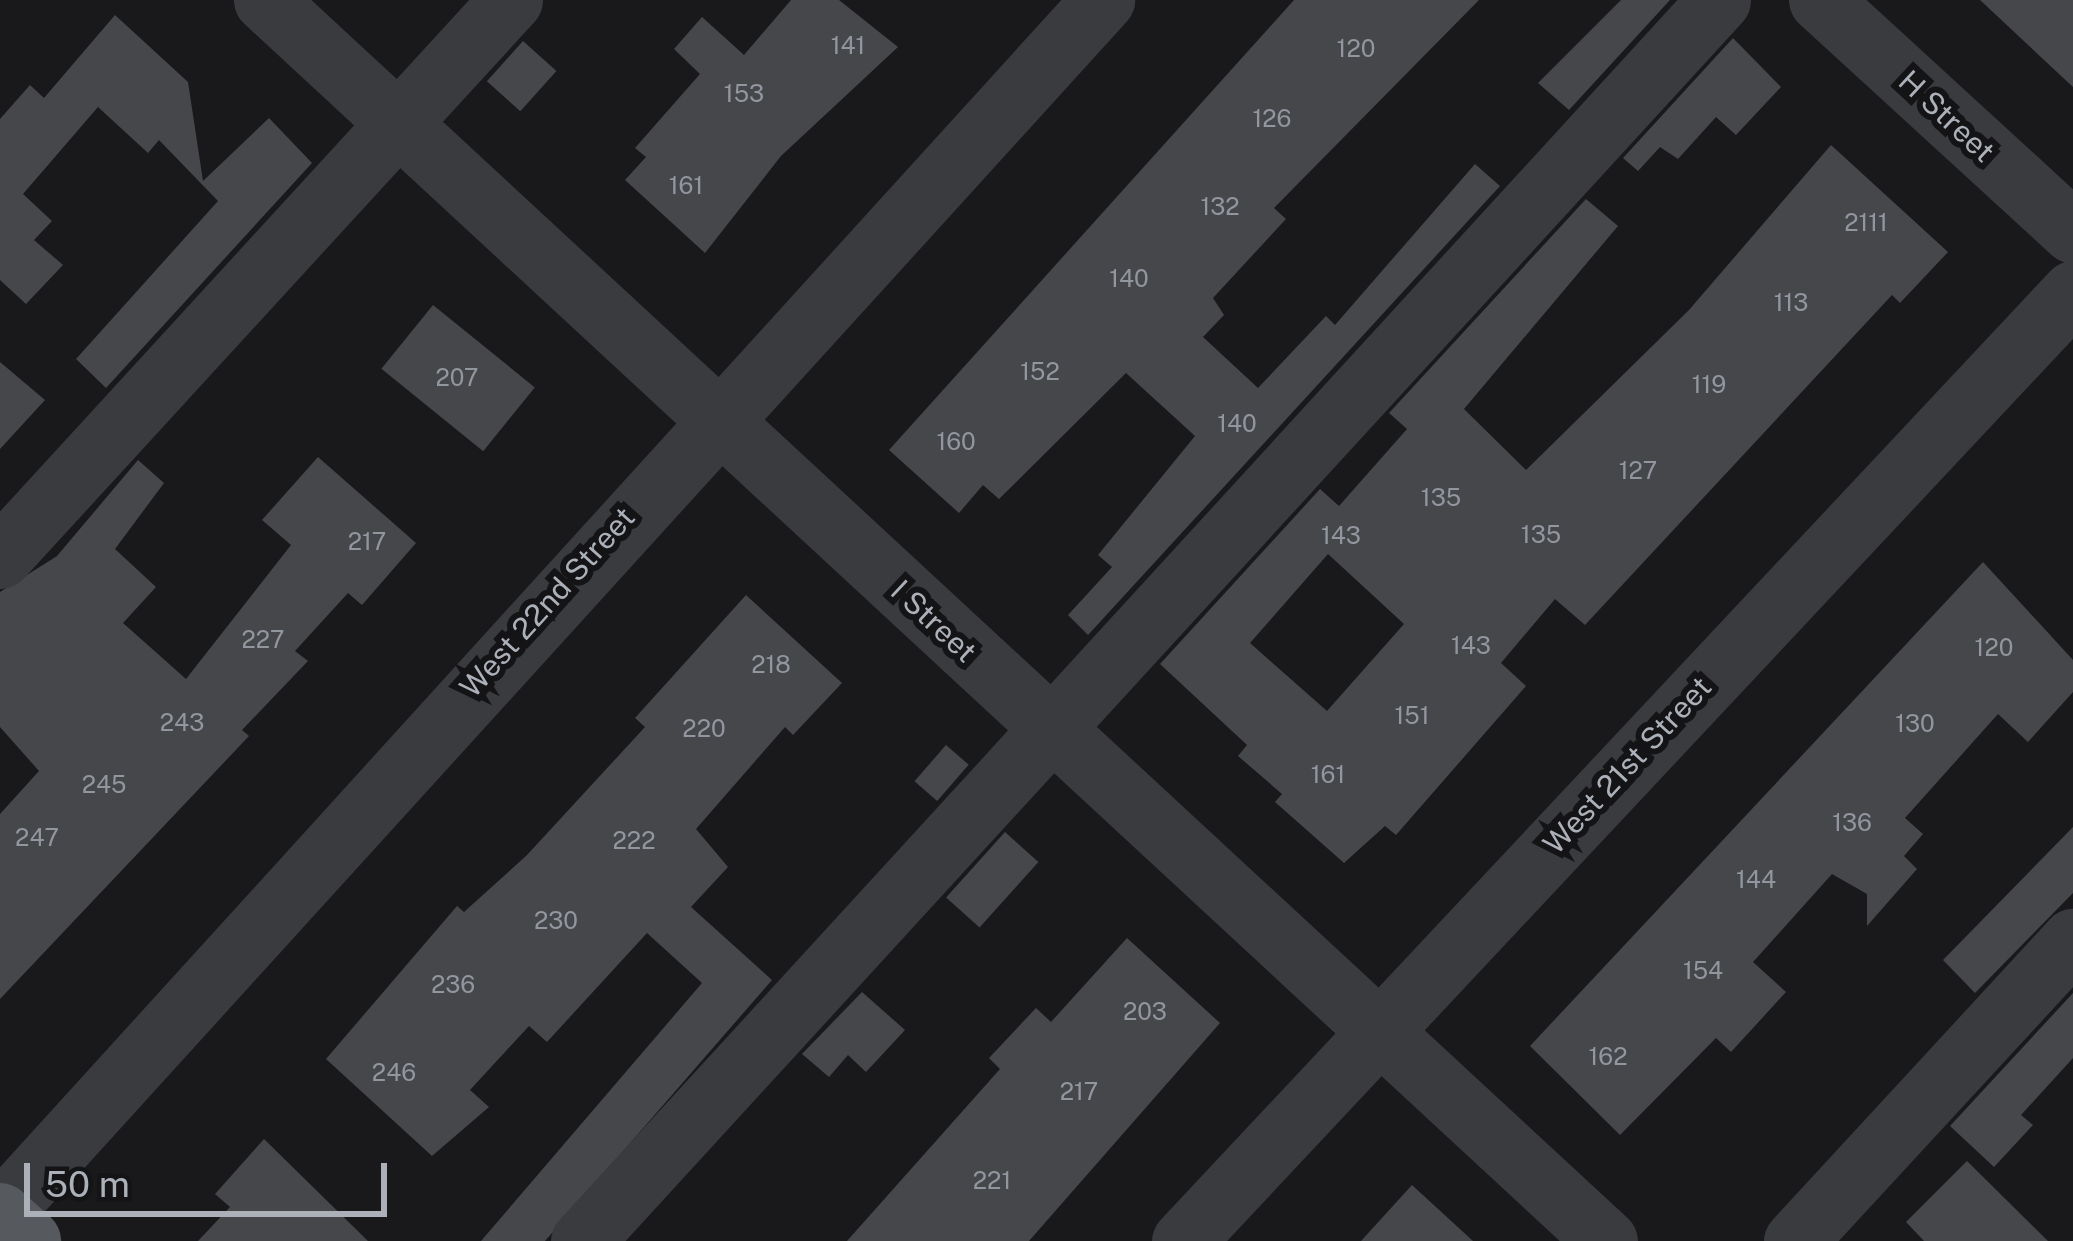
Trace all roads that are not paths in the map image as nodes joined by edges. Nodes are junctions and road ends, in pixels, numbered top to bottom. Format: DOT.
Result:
graph roads {
  1 [pos="265,0"];
  2 [pos="511,0"];
  3 [pos="1103,0"];
  4 [pos="1719,0"];
  5 [pos="1820,0"];
  6 [pos="394,126"];
  7 [pos="2073,232"];
  8 [pos="2073,292"];
  9 [pos="715,415"];
  10 [pos="0,556"];
  11 [pos="1050,730"];
  12 [pos="2073,940"];
  13 [pos="1376,1031"];
  14 [pos="0,1214"];
  15 [pos="28,1241"];
  16 [pos="582,1241"];
  17 [pos="1183,1241"];
  18 [pos="1606,1241"];
  19 [pos="1795,1241"];
  1 -- 6 [label="street, I Street"];
  2 -- 6 [label="street"];
  3 -- 9 [label="street, West 22nd Street"];
  4 -- 11 [label="street"];
  5 -- 7 [label="street, H Street"];
  6 -- 9 [label="street, I Street"];
  6 -- 10 [label="street"];
  8 -- 13 [label="street, West 21st Street"];
  9 -- 11 [label="street, I Street"];
  9 -- 14 [label="street, West 22nd Street"];
  11 -- 13 [label="street, I Street"];
  11 -- 16 [label="street"];
  12 -- 19 [label="street"];
  13 -- 17 [label="street, West 21st Street"];
  13 -- 18 [label="street, I Street"];
  14 -- 15 [label="main road"];
}
